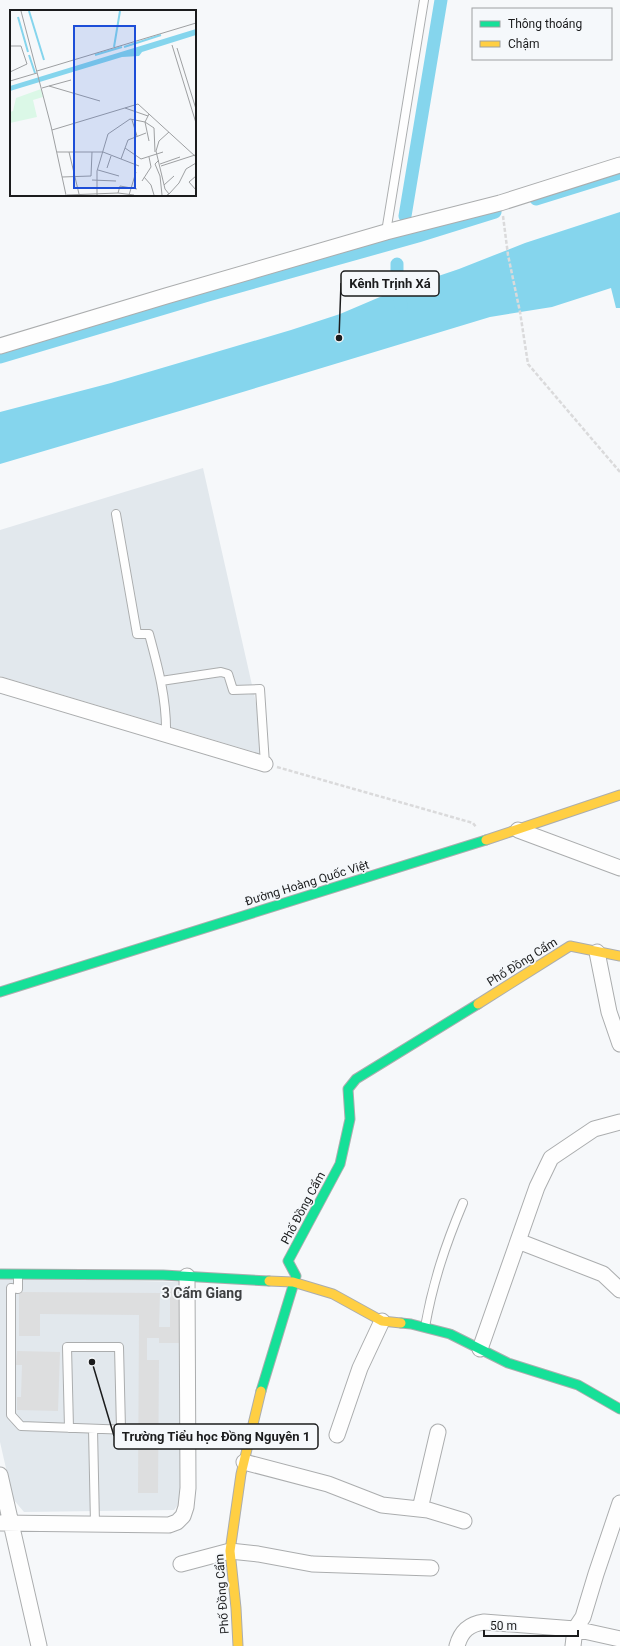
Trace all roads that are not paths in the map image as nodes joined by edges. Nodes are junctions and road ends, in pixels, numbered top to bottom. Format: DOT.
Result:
graph roads {
  1 [pos="424,0"];
  2 [pos="620,165"];
  3 [pos="386,232"];
  4 [pos="0,346"];
  5 [pos="116,514"];
  6 [pos="161,681"];
  7 [pos="0,686"];
  8 [pos="166,735"];
  9 [pos="265,764"];
  10 [pos="620,796"];
  11 [pos="518,830"];
  12 [pos="620,868"];
  13 [pos="597,952"];
  14 [pos="620,956"];
  15 [pos="0,992"];
  16 [pos="620,1044"];
  17 [pos="620,1122"];
  18 [pos="463,1203"];
  19 [pos="518,1241"];
  20 [pos="0,1274"];
  21 [pos="18,1274"];
  22 [pos="187,1276"];
  23 [pos="293,1282"];
  24 [pos="620,1290"];
  25 [pos="382,1321"];
  26 [pos="425,1328"];
  27 [pos="480,1349"];
  28 [pos="620,1409"];
  29 [pos="69,1428"];
  30 [pos="93,1429"];
  31 [pos="120,1430"];
  32 [pos="130,1430"];
  33 [pos="438,1432"];
  34 [pos="337,1435"];
  35 [pos="244,1462"];
  36 [pos="0,1475"];
  37 [pos="620,1503"];
  38 [pos="420,1509"];
  39 [pos="464,1521"];
  40 [pos="5,1523"];
  41 [pos="95,1524"];
  42 [pos="230,1551"];
  43 [pos="182,1564"];
  44 [pos="431,1568"];
  45 [pos="575,1630"];
  46 [pos="620,1639"];
  47 [pos="39,1646"];
  48 [pos="238,1646"];
  49 [pos="457,1646"];
  50 [pos="573,1646"];
  1 -- 3 [label="lane"];
  2 -- 3 [label="street"];
  3 -- 4 [label="street"];
  5 -- 6 [label="lane"];
  6 -- 8 [label="lane"];
  6 -- 9 [label="lane"];
  7 -- 8 [label="street"];
  8 -- 9 [label="street"];
  10 -- 11 [label="street, Đường Hoàng Quốc Việt"];
  11 -- 12 [label="street"];
  11 -- 15 [label="street, Đường Hoàng Quốc Việt"];
  13 -- 14 [label="street, Phố Đồng Cẩm"];
  13 -- 16 [label="street"];
  13 -- 23 [label="street, Phố Đồng Cẩm"];
  17 -- 19 [label="street"];
  18 -- 26 [label="lane"];
  19 -- 24 [label="street"];
  19 -- 27 [label="street"];
  20 -- 21 [label="street"];
  21 -- 22 [label="street"];
  21 -- 29 [label="lane"];
  22 -- 23 [label="street"];
  22 -- 41 [label="street"];
  23 -- 25 [label="street"];
  23 -- 35 [label="street, Phố Đồng Cẩm"];
  25 -- 26 [label="street"];
  25 -- 34 [label="street"];
  26 -- 27 [label="street"];
  27 -- 28 [label="street"];
  29 -- 30 [label="lane"];
  29 -- 31 [label="lane"];
  30 -- 31 [label="lane"];
  30 -- 41 [label="lane"];
  31 -- 32 [label="lane"];
  33 -- 38 [label="street"];
  35 -- 38 [label="street"];
  35 -- 42 [label="street, Phố Đồng Cẩm"];
  36 -- 40 [label="street"];
  37 -- 45 [label="street"];
  38 -- 39 [label="street"];
  40 -- 41 [label="street"];
  40 -- 47 [label="street"];
  42 -- 43 [label="street"];
  42 -- 44 [label="street"];
  42 -- 48 [label="street, Phố Đồng Cẩm"];
  45 -- 46 [label="street"];
  45 -- 49 [label="street"];
  45 -- 50 [label="street"];
}
